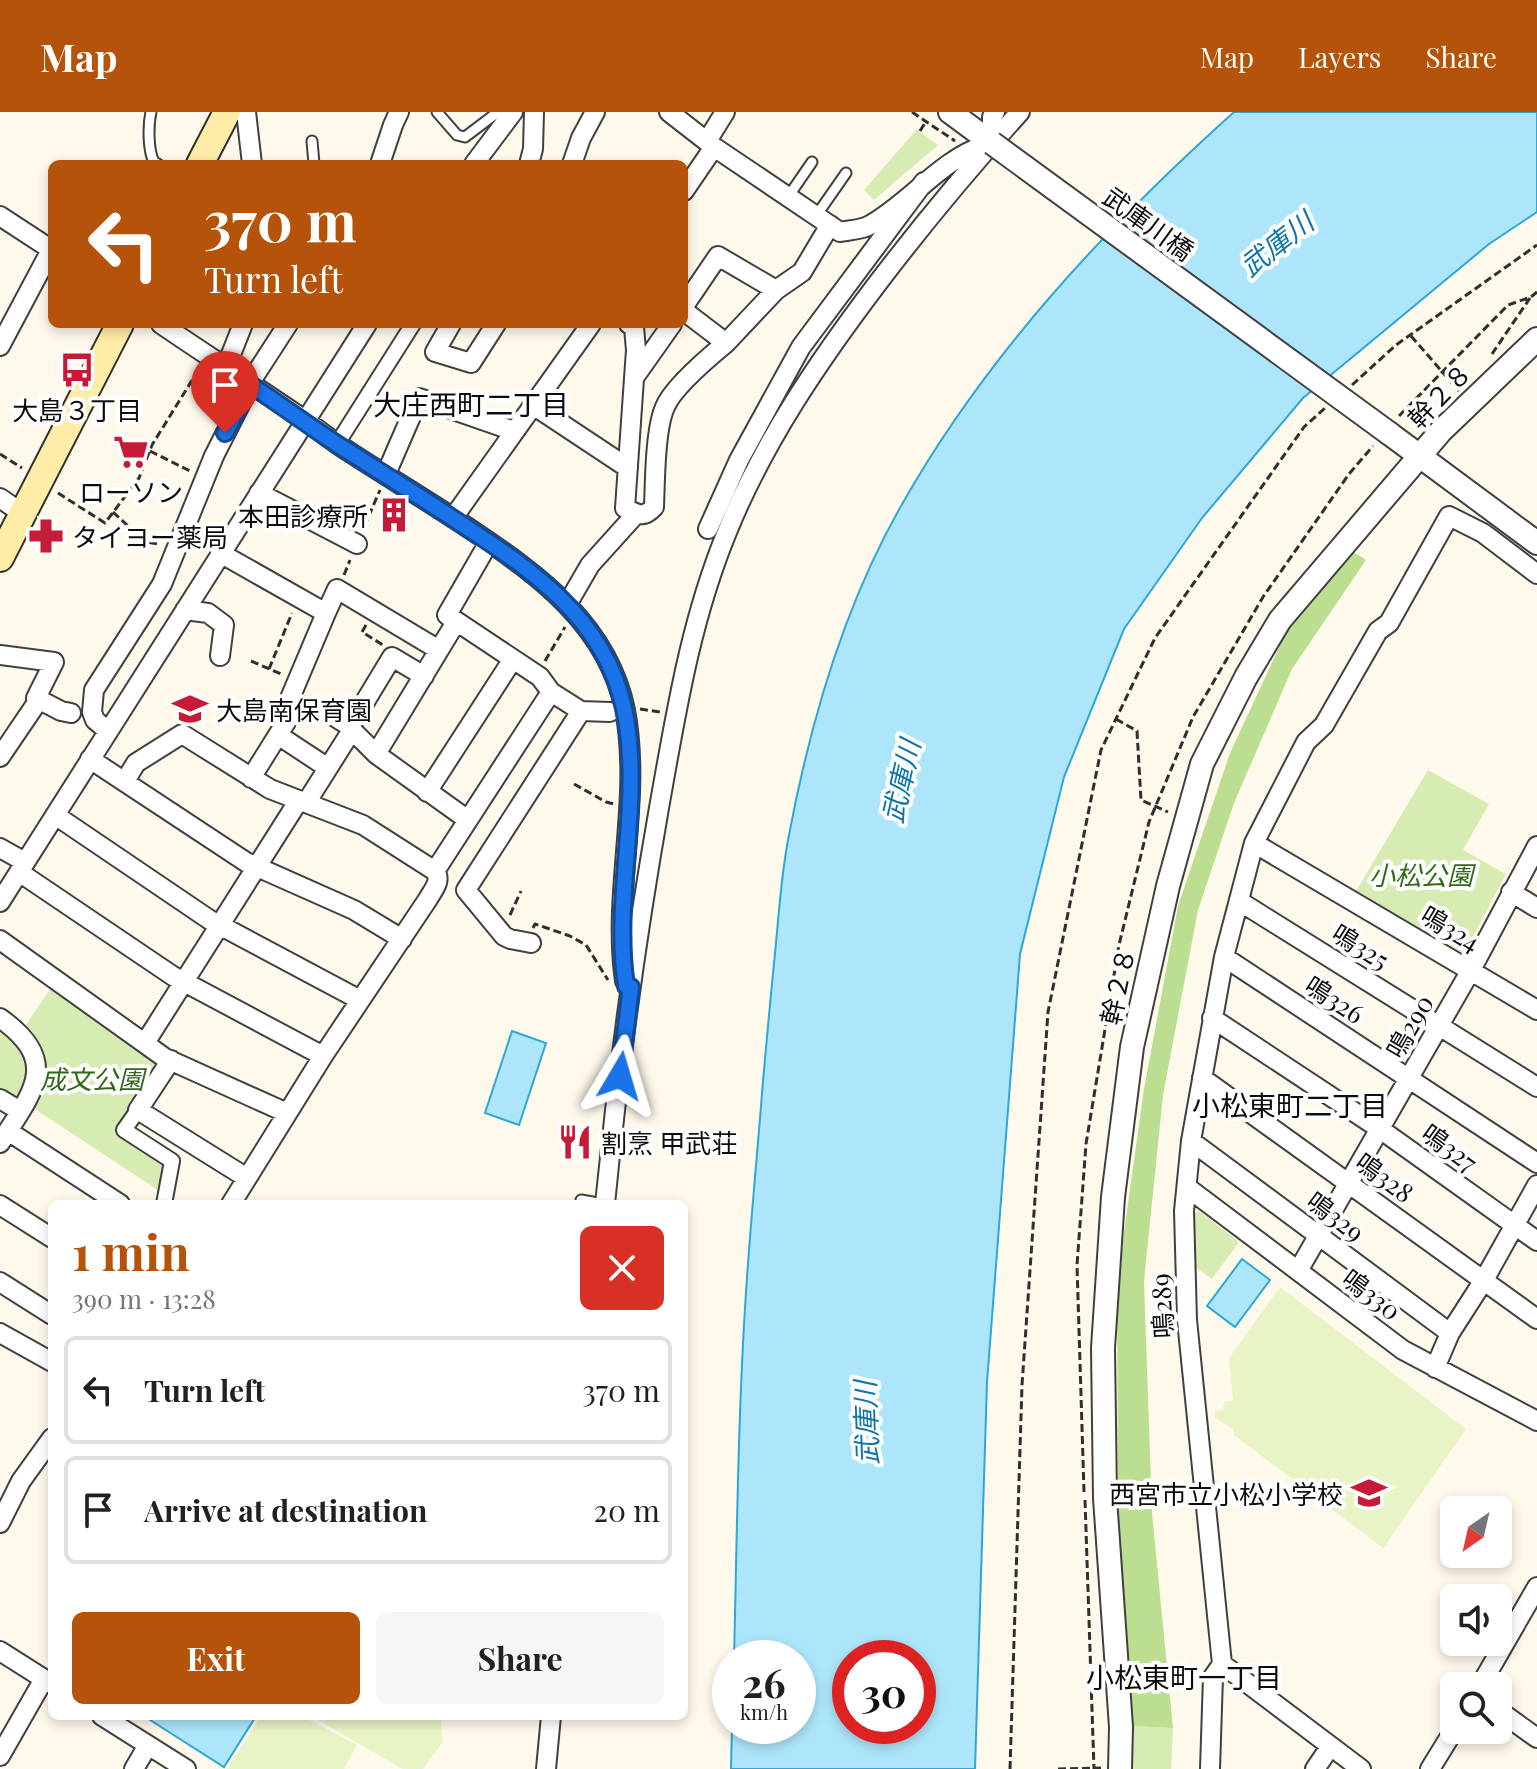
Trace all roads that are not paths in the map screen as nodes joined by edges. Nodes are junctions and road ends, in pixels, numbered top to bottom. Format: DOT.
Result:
graph roads {
  1 [pos="151,112"];
  2 [pos="227,112"];
  3 [pos="246,112"];
  4 [pos="399,112"];
  5 [pos="437,112"];
  6 [pos="534,112"];
  7 [pos="595,112"];
  8 [pos="669,112"];
  9 [pos="725,112"];
  10 [pos="950,112"];
  11 [pos="995,112"];
  12 [pos="1020,112"];
  13 [pos="506,113"];
  14 [pos="312,141"];
  15 [pos="992,143"];
  16 [pos="710,144"];
  17 [pos="153,160"];
  18 [pos="202,160"];
  19 [pos="252,160"];
  20 [pos="314,160"];
  21 [pos="381,160"];
  22 [pos="477,160"];
  23 [pos="530,160"];
  24 [pos="573,160"];
  25 [pos="812,162"];
  26 [pos="846,173"];
  27 [pos="924,182"];
  28 [pos="688,184"];
  29 [pos="788,197"];
  30 [pos="0,216"];
  31 [pos="823,220"];
  32 [pos="48,247"];
  33 [pos="48,256"];
  34 [pos="776,290"];
  35 [pos="688,302"];
  36 [pos="688,311"];
  37 [pos="7,318"];
  38 [pos="118,328"];
  39 [pos="167,328"];
  40 [pos="241,328"];
  41 [pos="364,328"];
  42 [pos="410,328"];
  43 [pos="449,328"];
  44 [pos="493,328"];
  45 [pos="588,328"];
  46 [pos="634,328"];
  47 [pos="669,328"];
  48 [pos="280,329"];
  49 [pos="1537,339"];
  50 [pos="726,343"];
  51 [pos="0,346"];
  52 [pos="226,367"];
  53 [pos="635,377"];
  54 [pos="251,385"];
  55 [pos="533,405"];
  56 [pos="306,421"];
  57 [pos="514,431"];
  58 [pos="337,444"];
  59 [pos="1420,456"];
  60 [pos="628,468"];
  61 [pos="386,474"];
  62 [pos="259,493"];
  63 [pos="0,498"];
  64 [pos="23,514"];
  65 [pos="636,514"];
  66 [pos="453,518"];
  67 [pos="708,529"];
  68 [pos="1535,536"];
  69 [pos="489,542"];
  70 [pos="357,544"];
  71 [pos="220,553"];
  72 [pos="0,558"];
  73 [pos="1537,574"];
  74 [pos="571,607"];
  75 [pos="185,610"];
  76 [pos="326,613"];
  77 [pos="456,622"];
  78 [pos="439,650"];
  79 [pos="0,655"];
  80 [pos="220,656"];
  81 [pos="513,659"];
  82 [pos="424,676"];
  83 [pos="551,692"];
  84 [pos="38,701"];
  85 [pos="296,706"];
  86 [pos="581,711"];
  87 [pos="610,712"];
  88 [pos="71,713"];
  89 [pos="536,715"];
  90 [pos="351,729"];
  91 [pos="108,731"];
  92 [pos="278,735"];
  93 [pos="566,735"];
  94 [pos="1,754"];
  95 [pos="376,754"];
  96 [pos="90,759"];
  97 [pos="328,768"];
  98 [pos="251,778"];
  99 [pos="495,778"];
  100 [pos="125,781"];
  101 [pos="427,792"];
  102 [pos="525,798"];
  103 [pos="481,800"];
  104 [pos="302,801"];
  105 [pos="55,815"];
  106 [pos="511,820"];
  107 [pos="465,824"];
  108 [pos="1254,843"];
  109 [pos="1537,846"];
  110 [pos="0,848"];
  111 [pos="493,848"];
  112 [pos="22,867"];
  113 [pos="257,867"];
  114 [pos="435,871"];
  115 [pos="1511,892"];
  116 [pos="1239,901"];
  117 [pos="0,902"];
  118 [pos="1537,908"];
  119 [pos="219,925"];
  120 [pos="402,939"];
  121 [pos="0,940"];
  122 [pos="529,943"];
  123 [pos="1224,957"];
  124 [pos="1471,970"];
  125 [pos="183,982"];
  126 [pos="630,992"];
  127 [pos="360,1000"];
  128 [pos="1537,1010"];
  129 [pos="0,1018"];
  130 [pos="1212,1018"];
  131 [pos="1440,1024"];
  132 [pos="145,1043"];
  133 [pos="323,1056"];
  134 [pos="171,1060"];
  135 [pos="1202,1078"];
  136 [pos="1409,1078"];
  137 [pos="1537,1087"];
  138 [pos="0,1099"];
  139 [pos="138,1110"];
  140 [pos="20,1111"];
  141 [pos="287,1113"];
  142 [pos="1380,1129"];
  143 [pos="4,1137"];
  144 [pos="1191,1141"];
  145 [pos="1537,1163"];
  146 [pos="247,1178"];
  147 [pos="1348,1184"];
  148 [pos="1537,1185"];
  149 [pos="1188,1188"];
  150 [pos="113,1200"];
  151 [pos="165,1200"];
  152 [pos="233,1200"];
  153 [pos="604,1200"];
  154 [pos="0,1205"];
  155 [pos="1515,1226"];
  156 [pos="48,1235"];
  157 [pos="1318,1236"];
  158 [pos="1537,1241"];
  159 [pos="1298,1271"];
  160 [pos="1484,1280"];
  161 [pos="0,1282"];
  162 [pos="48,1312"];
  163 [pos="1537,1319"];
  164 [pos="0,1333"];
  165 [pos="1450,1333"];
  166 [pos="48,1360"];
  167 [pos="1435,1368"];
  168 [pos="1537,1421"];
  169 [pos="48,1444"];
  170 [pos="0,1523"];
  171 [pos="1537,1587"];
  172 [pos="0,1651"];
  173 [pos="1222,1664"];
  174 [pos="1488,1672"];
  175 [pos="48,1682"];
  176 [pos="111,1720"];
  177 [pos="551,1720"];
  178 [pos="1512,1720"];
  179 [pos="1537,1738"];
  180 [pos="1445,1744"];
  181 [pos="148,1745"];
  182 [pos="1330,1747"];
  183 [pos="1,1752"];
  184 [pos="134,1769"];
  185 [pos="186,1769"];
  186 [pos="546,1769"];
  187 [pos="1120,1769"];
  188 [pos="1210,1769"];
  189 [pos="1315,1769"];
  190 [pos="1361,1769"];
  191 [pos="1430,1769"];
  1 -- 17 [label="lane"];
  2 -- 18 [label="main road"];
  3 -- 19 [label="street"];
  4 -- 21 [label="street"];
  5 -- 13 [label="lane"];
  6 -- 23 [label="street"];
  7 -- 24 [label="street"];
  8 -- 16 [label="street"];
  9 -- 16 [label="street"];
  10 -- 15 [label="street, 武庫川橋"];
  11 -- 15 [label="street"];
  12 -- 15 [label="street"];
  13 -- 22 [label="street"];
  14 -- 20 [label="lane"];
  15 -- 27 [label="street"];
  15 -- 59 [label="street, 武庫川橋, bridge"];
  15 -- 126 [label="street"];
  16 -- 28 [label="street"];
  16 -- 29 [label="street"];
  25 -- 29 [label="lane"];
  26 -- 31 [label="lane"];
  27 -- 31 [label="street"];
  27 -- 67 [label="street"];
  29 -- 31 [label="street"];
  30 -- 32 [label="street"];
  31 -- 34 [label="street"];
  33 -- 37 [label="street"];
  34 -- 35 [label="street"];
  34 -- 50 [label="street"];
  36 -- 50 [label="street"];
  37 -- 51 [label="street"];
  38 -- 64 [label="main road"];
  39 -- 52 [label="street"];
  40 -- 52 [label="street"];
  41 -- 56 [label="street"];
  42 -- 58 [label="street"];
  43 -- 44 [label="street"];
  45 -- 55 [label="street"];
  46 -- 53 [label="street"];
  47 -- 53 [label="street"];
  48 -- 54 [label="street"];
  49 -- 59 [label="street, 幹２８"];
  50 -- 65 [label="street"];
  52 -- 54 [label="street"];
  53 -- 60 [label="street"];
  54 -- 56 [label="street"];
  54 -- 91 [label="street"];
  55 -- 57 [label="street"];
  55 -- 60 [label="street"];
  56 -- 58 [label="street"];
  56 -- 62 [label="street"];
  57 -- 61 [label="street"];
  57 -- 66 [label="street"];
  58 -- 61 [label="street"];
  59 -- 68 [label="street, 武庫川橋"];
  59 -- 187 [label="street, 幹２８"];
  60 -- 65 [label="street"];
  61 -- 66 [label="street"];
  62 -- 70 [label="street"];
  62 -- 71 [label="street"];
  63 -- 64 [label="street"];
  64 -- 72 [label="main road"];
  65 -- 74 [label="street"];
  66 -- 69 [label="street"];
  69 -- 74 [label="street"];
  69 -- 77 [label="street"];
  71 -- 75 [label="street"];
  71 -- 76 [label="street"];
  73 -- 108 [label="street, 鳴289"];
  74 -- 126 [label="street"];
  75 -- 80 [label="street"];
  75 -- 91 [label="street"];
  76 -- 78 [label="street"];
  76 -- 85 [label="street"];
  77 -- 78 [label="street"];
  77 -- 81 [label="street"];
  78 -- 82 [label="street"];
  79 -- 84 [label="street"];
  81 -- 83 [label="street"];
  81 -- 101 [label="street"];
  82 -- 90 [label="street"];
  82 -- 95 [label="street"];
  83 -- 86 [label="street"];
  83 -- 89 [label="street"];
  84 -- 88 [label="street"];
  84 -- 94 [label="street"];
  85 -- 90 [label="street"];
  85 -- 92 [label="street"];
  86 -- 87 [label="street"];
  86 -- 93 [label="street"];
  89 -- 93 [label="street"];
  89 -- 99 [label="street"];
  90 -- 95 [label="street"];
  90 -- 97 [label="street"];
  91 -- 96 [label="street"];
  92 -- 97 [label="street"];
  92 -- 98 [label="street"];
  93 -- 102 [label="street"];
  95 -- 101 [label="street"];
  96 -- 100 [label="street"];
  96 -- 105 [label="street"];
  97 -- 104 [label="street"];
  98 -- 100 [label="street"];
  98 -- 104 [label="street"];
  99 -- 102 [label="street"];
  99 -- 103 [label="street"];
  100 -- 113 [label="street"];
  101 -- 107 [label="street"];
  102 -- 106 [label="street"];
  103 -- 106 [label="street"];
  103 -- 107 [label="street"];
  104 -- 113 [label="street"];
  104 -- 114 [label="street"];
  105 -- 112 [label="street"];
  105 -- 119 [label="street"];
  106 -- 111 [label="street"];
  107 -- 111 [label="street"];
  107 -- 114 [label="street"];
  108 -- 116 [label="street, 鳴289"];
  108 -- 124 [label="street, 鳴324"];
  109 -- 115 [label="street, 鳴290"];
  110 -- 112 [label="street"];
  111 -- 122 [label="street"];
  112 -- 117 [label="street"];
  112 -- 125 [label="street"];
  113 -- 119 [label="street"];
  113 -- 120 [label="street"];
  114 -- 120 [label="street"];
  115 -- 118 [label="street"];
  115 -- 124 [label="street, 鳴290"];
  116 -- 123 [label="street, 鳴289"];
  116 -- 131 [label="street, 鳴325"];
  119 -- 125 [label="street"];
  119 -- 127 [label="street"];
  120 -- 127 [label="street"];
  121 -- 132 [label="street"];
  123 -- 130 [label="street, 鳴289"];
  123 -- 136 [label="street, 鳴326"];
  124 -- 128 [label="street, 鳴324"];
  124 -- 131 [label="street, 鳴290"];
  125 -- 132 [label="street"];
  125 -- 133 [label="street"];
  126 -- 153 [label="street"];
  127 -- 133 [label="street"];
  129 -- 140 [label="street"];
  130 -- 135 [label="street, 鳴289"];
  130 -- 142 [label="street, 鳴327"];
  131 -- 136 [label="street, 鳴290"];
  131 -- 137 [label="street, 鳴325"];
  132 -- 134 [label="street"];
  133 -- 141 [label="street"];
  134 -- 139 [label="street"];
  134 -- 141 [label="street"];
  135 -- 144 [label="street, 鳴289"];
  135 -- 147 [label="street, 鳴328"];
  136 -- 142 [label="street, 鳴290"];
  136 -- 145 [label="street, 鳴326"];
  138 -- 140 [label="street"];
  139 -- 146 [label="street"];
  139 -- 151 [label="street"];
  140 -- 143 [label="street"];
  141 -- 146 [label="street"];
  142 -- 147 [label="street, 鳴290"];
  142 -- 155 [label="street, 鳴327"];
  143 -- 150 [label="street"];
  144 -- 149 [label="street, 鳴289"];
  144 -- 157 [label="street, 鳴329"];
  146 -- 152 [label="street"];
  147 -- 157 [label="street, 鳴290"];
  147 -- 160 [label="street, 鳴328"];
  148 -- 155 [label="street"];
  149 -- 159 [label="street, 鳴330"];
  149 -- 173 [label="street, 鳴289"];
  154 -- 156 [label="street"];
  155 -- 158 [label="street, 鳴327"];
  155 -- 160 [label="street"];
  157 -- 159 [label="street, 鳴290"];
  157 -- 165 [label="street, 鳴329"];
  159 -- 167 [label="street, 鳴330"];
  160 -- 163 [label="street, 鳴328"];
  160 -- 165 [label="street"];
  161 -- 162 [label="street"];
  164 -- 166 [label="street"];
  165 -- 167 [label="street"];
  167 -- 168 [label="street, 鳴330"];
  169 -- 170 [label="street"];
  171 -- 174 [label="street"];
  172 -- 175 [label="street"];
  173 -- 182 [label="street"];
  173 -- 188 [label="street, 鳴289"];
  175 -- 183 [label="street"];
  176 -- 181 [label="street"];
  177 -- 186 [label="street"];
  178 -- 179 [label="street"];
  180 -- 191 [label="street"];
  181 -- 184 [label="street"];
  181 -- 185 [label="street"];
  182 -- 189 [label="street"];
  182 -- 190 [label="street"];
}
